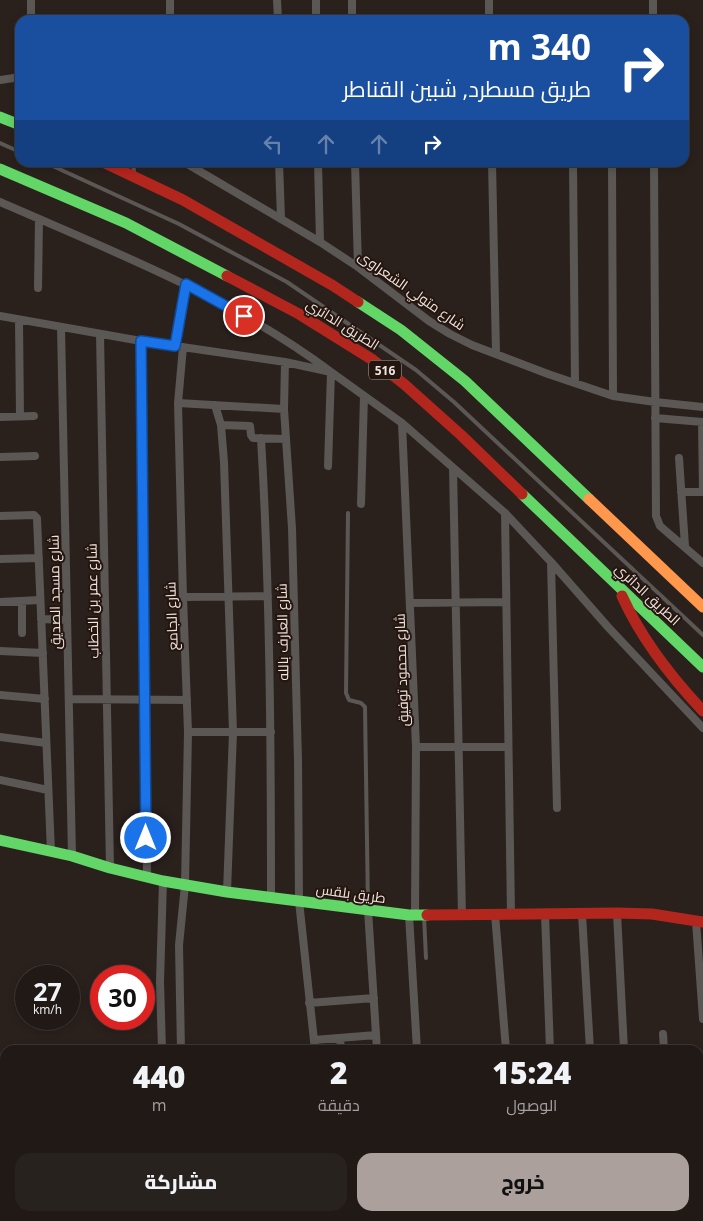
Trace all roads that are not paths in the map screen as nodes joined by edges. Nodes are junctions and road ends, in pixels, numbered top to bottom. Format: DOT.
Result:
graph roads {
  1 [pos="31,0"];
  2 [pos="170,0"];
  3 [pos="277,0"];
  4 [pos="316,0"];
  5 [pos="352,0"];
  6 [pos="489,0"];
  7 [pos="653,0"];
  8 [pos="31,15"];
  9 [pos="170,15"];
  10 [pos="278,15"];
  11 [pos="316,15"];
  12 [pos="352,15"];
  13 [pos="489,15"];
  14 [pos="653,15"];
  15 [pos="15,78"];
  16 [pos="0,80"];
  17 [pos="0,117"];
  18 [pos="15,123"];
  19 [pos="0,143"];
  20 [pos="15,150"];
  21 [pos="55,167"];
  22 [pos="114,167"];
  23 [pos="133,167"];
  24 [pos="193,167"];
  25 [pos="279,167"];
  26 [pos="318,167"];
  27 [pos="355,167"];
  28 [pos="492,167"];
  29 [pos="573,167"];
  30 [pos="612,167"];
  31 [pos="654,167"];
  32 [pos="0,169"];
  33 [pos="134,176"];
  34 [pos="0,202"];
  35 [pos="39,219"];
  36 [pos="281,219"];
  37 [pos="320,242"];
  38 [pos="358,267"];
  39 [pos="186,284"];
  40 [pos="38,288"];
  41 [pos="0,316"];
  42 [pos="19,320"];
  43 [pos="61,327"];
  44 [pos="100,334"];
  45 [pos="141,341"];
  46 [pos="179,347"];
  47 [pos="496,353"];
  48 [pos="285,362"];
  49 [pos="331,372"];
  50 [pos="575,382"];
  51 [pos="364,396"];
  52 [pos="613,396"];
  53 [pos="655,402"];
  54 [pos="178,403"];
  55 [pos="215,404"];
  56 [pos="703,407"];
  57 [pos="284,409"];
  58 [pos="20,416"];
  59 [pos="34,416"];
  60 [pos="0,417"];
  61 [pos="655,418"];
  62 [pos="702,422"];
  63 [pos="402,423"];
  64 [pos="221,424"];
  65 [pos="261,438"];
  66 [pos="286,438"];
  67 [pos="35,456"];
  68 [pos="0,457"];
  69 [pos="679,458"];
  70 [pos="328,466"];
  71 [pos="453,468"];
  72 [pos="681,492"];
  73 [pos="703,492"];
  74 [pos="360,504"];
  75 [pos="348,513"];
  76 [pos="505,513"];
  77 [pos="0,516"];
  78 [pos="685,546"];
  79 [pos="39,558"];
  80 [pos="0,559"];
  81 [pos="552,562"];
  82 [pos="703,563"];
  83 [pos="618,587"];
  84 [pos="228,596"];
  85 [pos="268,596"];
  86 [pos="183,597"];
  87 [pos="40,600"];
  88 [pos="22,601"];
  89 [pos="0,602"];
  90 [pos="456,602"];
  91 [pos="505,602"];
  92 [pos="410,603"];
  93 [pos="703,607"];
  94 [pos="41,619"];
  95 [pos="67,620"];
  96 [pos="22,633"];
  97 [pos="703,635"];
  98 [pos="0,651"];
  99 [pos="43,652"];
  100 [pos="703,667"];
  101 [pos="0,695"];
  102 [pos="44,699"];
  103 [pos="69,699"];
  104 [pos="107,699"];
  105 [pos="145,700"];
  106 [pos="187,700"];
  107 [pos="703,712"];
  108 [pos="703,728"];
  109 [pos="188,732"];
  110 [pos="232,732"];
  111 [pos="271,732"];
  112 [pos="0,737"];
  113 [pos="46,743"];
  114 [pos="416,747"];
  115 [pos="458,747"];
  116 [pos="508,747"];
  117 [pos="0,780"];
  118 [pos="48,790"];
  119 [pos="557,808"];
  120 [pos="0,840"];
  121 [pos="51,852"];
  122 [pos="72,856"];
  123 [pos="110,868"];
  124 [pos="147,877"];
  125 [pos="163,881"];
  126 [pos="185,885"];
  127 [pos="227,892"];
  128 [pos="271,898"];
  129 [pos="298,901"];
  130 [pos="368,910"];
  131 [pos="616,913"];
  132 [pos="495,914"];
  133 [pos="511,914"];
  134 [pos="545,914"];
  135 [pos="582,914"];
  136 [pos="416,916"];
  137 [pos="462,916"];
  138 [pos="700,921"];
  139 [pos="426,958"];
  140 [pos="374,998"];
  141 [pos="309,1003"];
  142 [pos="703,1020"];
  143 [pos="663,1034"];
  144 [pos="376,1035"];
  145 [pos="340,1038"];
  146 [pos="314,1040"];
  147 [pos="162,1045"];
  148 [pos="181,1045"];
  149 [pos="314,1045"];
  150 [pos="341,1045"];
  151 [pos="377,1045"];
  152 [pos="418,1045"];
  153 [pos="506,1045"];
  154 [pos="550,1045"];
  155 [pos="590,1045"];
  156 [pos="624,1045"];
  157 [pos="664,1045"];
  1 -- 8 [label="street"];
  2 -- 9 [label="street"];
  3 -- 10 [label="street"];
  4 -- 11 [label="street"];
  5 -- 12 [label="street"];
  6 -- 13 [label="street"];
  7 -- 14 [label="street"];
  15 -- 16 [label="street"];
  17 -- 18 [label="main road"];
  19 -- 20 [label="lane"];
  21 -- 97 [label="lane"];
  22 -- 33 [label="main road, الطريق الدائري"];
  23 -- 33 [label="lane"];
  24 -- 36 [label="street, شارع متولي الشعراوى"];
  25 -- 36 [label="street"];
  26 -- 37 [label="street"];
  27 -- 38 [label="street"];
  28 -- 47 [label="street"];
  29 -- 50 [label="street"];
  30 -- 52 [label="street"];
  31 -- 53 [label="street"];
  32 -- 83 [label="main road, الطريق الدائري / 516"];
  33 -- 93 [label="main road, الطريق الدائري"];
  34 -- 35 [label="street"];
  35 -- 39 [label="street"];
  35 -- 40 [label="street"];
  36 -- 37 [label="street, شارع متولي الشعراوى"];
  37 -- 38 [label="street, شارع متولي الشعراوى"];
  38 -- 47 [label="street, شارع متولي الشعراوى"];
  39 -- 46 [label="street, شارع الجامع"];
  39 -- 49 [label="street"];
  41 -- 42 [label="street"];
  42 -- 43 [label="street"];
  42 -- 58 [label="street"];
  43 -- 44 [label="street"];
  43 -- 95 [label="street, شارع مسجد الصديق"];
  44 -- 45 [label="street"];
  44 -- 104 [label="street, شارع عمر بن الخطاب"];
  45 -- 46 [label="street"];
  45 -- 105 [label="street"];
  46 -- 48 [label="street"];
  46 -- 54 [label="street, شارع الجامع"];
  47 -- 50 [label="street, شارع متولي الشعراوى"];
  48 -- 49 [label="street"];
  48 -- 57 [label="street, شارع العارف بالله"];
  49 -- 51 [label="street"];
  49 -- 70 [label="street"];
  50 -- 52 [label="street, شارع متولي الشعراوى"];
  51 -- 63 [label="street"];
  51 -- 74 [label="street"];
  52 -- 53 [label="street, شارع متولي الشعراوى"];
  53 -- 56 [label="street, شارع متولي الشعراوى"];
  53 -- 61 [label="street"];
  54 -- 55 [label="street"];
  54 -- 86 [label="street, شارع الجامع"];
  55 -- 57 [label="street"];
  55 -- 64 [label="street"];
  57 -- 66 [label="street, شارع العارف بالله"];
  58 -- 59 [label="street"];
  58 -- 60 [label="street"];
  61 -- 62 [label="street"];
  61 -- 78 [label="street"];
  62 -- 73 [label="street"];
  63 -- 71 [label="street"];
  63 -- 92 [label="street, شارع محمود توفيق"];
  64 -- 65 [label="street"];
  64 -- 84 [label="street"];
  65 -- 66 [label="street"];
  65 -- 85 [label="street"];
  66 -- 129 [label="street, شارع العارف بالله"];
  67 -- 68 [label="street"];
  69 -- 72 [label="street"];
  71 -- 76 [label="street"];
  71 -- 90 [label="street"];
  72 -- 73 [label="street"];
  72 -- 78 [label="street"];
  75 -- 130 [label="lane"];
  76 -- 81 [label="street"];
  76 -- 91 [label="street"];
  77 -- 79 [label="street"];
  78 -- 82 [label="street"];
  79 -- 80 [label="street"];
  79 -- 87 [label="street"];
  81 -- 108 [label="street"];
  81 -- 119 [label="street"];
  83 -- 100 [label="main road, الطريق الدائري / 516"];
  83 -- 107 [label="main road"];
  84 -- 85 [label="street"];
  84 -- 86 [label="street"];
  84 -- 110 [label="street"];
  85 -- 111 [label="street"];
  86 -- 106 [label="street, شارع الجامع"];
  87 -- 88 [label="street"];
  87 -- 94 [label="street"];
  88 -- 89 [label="street"];
  88 -- 96 [label="street"];
  90 -- 91 [label="street"];
  90 -- 92 [label="street"];
  90 -- 115 [label="street"];
  91 -- 116 [label="street"];
  92 -- 114 [label="street, شارع محمود توفيق"];
  94 -- 95 [label="street"];
  94 -- 99 [label="street"];
  95 -- 103 [label="street, شارع مسجد الصديق"];
  98 -- 99 [label="street"];
  99 -- 102 [label="street"];
  101 -- 102 [label="street"];
  102 -- 113 [label="street"];
  103 -- 104 [label="street"];
  103 -- 122 [label="street, شارع مسجد الصديق"];
  104 -- 105 [label="street"];
  104 -- 123 [label="street, شارع عمر بن الخطاب"];
  105 -- 106 [label="street"];
  105 -- 124 [label="street"];
  106 -- 109 [label="street, شارع الجامع"];
  109 -- 110 [label="street"];
  109 -- 126 [label="street, شارع الجامع"];
  110 -- 111 [label="street"];
  110 -- 127 [label="street"];
  111 -- 128 [label="street"];
  112 -- 113 [label="street"];
  113 -- 118 [label="street"];
  114 -- 115 [label="street"];
  114 -- 136 [label="street, شارع محمود توفيق"];
  115 -- 116 [label="street"];
  115 -- 137 [label="street"];
  116 -- 133 [label="street"];
  117 -- 118 [label="street"];
  118 -- 121 [label="street"];
  120 -- 121 [label="main road, طريق بلقس"];
  121 -- 122 [label="main road, طريق بلقس"];
  122 -- 123 [label="main road, طريق بلقس"];
  123 -- 124 [label="main road, طريق بلقس"];
  124 -- 125 [label="main road, طريق بلقس"];
  125 -- 126 [label="main road, طريق بلقس"];
  125 -- 147 [label="street"];
  126 -- 127 [label="main road, طريق بلقس"];
  126 -- 148 [label="street, شارع الجامع"];
  127 -- 128 [label="main road, طريق بلقس"];
  128 -- 129 [label="main road, طريق بلقس"];
  129 -- 130 [label="main road, طريق بلقس"];
  129 -- 141 [label="street, شارع العارف بالله"];
  130 -- 136 [label="main road, طريق بلقس"];
  130 -- 140 [label="street"];
  131 -- 135 [label="main road, طريق بلقس"];
  131 -- 138 [label="main road, طريق بلقس"];
  131 -- 156 [label="street"];
  132 -- 133 [label="main road, طريق بلقس"];
  132 -- 137 [label="main road, طريق بلقس"];
  132 -- 153 [label="street"];
  133 -- 134 [label="main road, طريق بلقس"];
  134 -- 135 [label="main road, طريق بلقس"];
  134 -- 154 [label="street"];
  135 -- 155 [label="street"];
  136 -- 137 [label="main road, طريق بلقس"];
  136 -- 139 [label="lane"];
  136 -- 152 [label="street, شارع محمود توفيق"];
  138 -- 142 [label="street"];
  140 -- 141 [label="street"];
  140 -- 144 [label="street"];
  141 -- 146 [label="street, شارع العارف بالله"];
  143 -- 157 [label="street"];
  144 -- 145 [label="street"];
  144 -- 151 [label="street"];
  145 -- 146 [label="street"];
  145 -- 150 [label="street"];
  146 -- 149 [label="street, شارع العارف بالله"];
}
